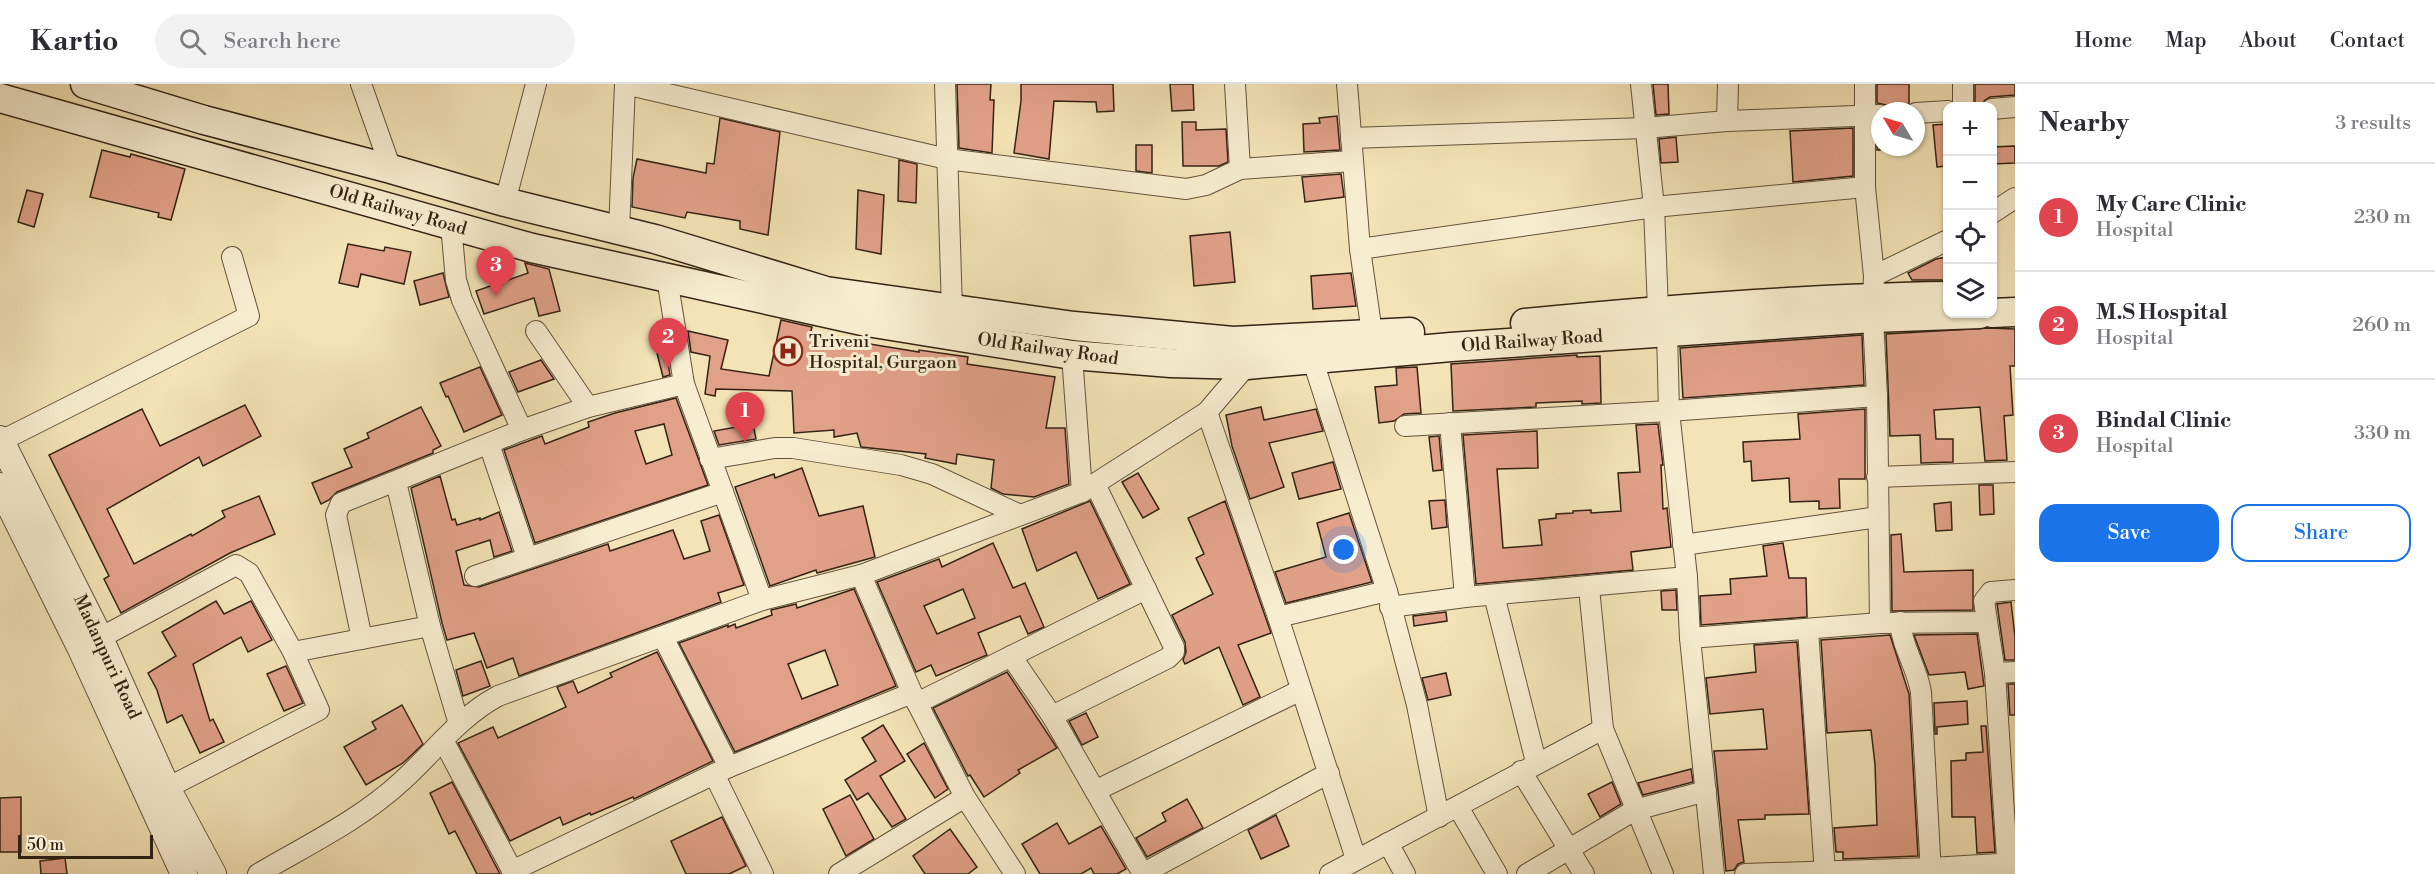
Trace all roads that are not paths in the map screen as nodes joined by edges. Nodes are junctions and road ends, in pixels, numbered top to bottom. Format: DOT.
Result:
graph roads {
  1 [pos="86,84"];
  2 [pos="361,84"];
  3 [pos="536,84"];
  4 [pos="625,84"];
  5 [pos="945,84"];
  6 [pos="1235,84"];
  7 [pos="1347,84"];
  8 [pos="1641,84"];
  9 [pos="1728,84"];
  10 [pos="1865,84"];
  11 [pos="1963,84"];
  12 [pos="0,98"];
  13 [pos="1963,102"];
  14 [pos="2015,107"];
  15 [pos="1997,108"];
  16 [pos="1871,111"];
  17 [pos="1943,111"];
  18 [pos="1925,112"];
  19 [pos="1871,116"];
  20 [pos="204,120"];
  21 [pos="1727,122"];
  22 [pos="1871,126"];
  23 [pos="1645,128"];
  24 [pos="1351,138"];
  25 [pos="194,152"];
  26 [pos="947,159"];
  27 [pos="1352,161"];
  28 [pos="391,169"];
  29 [pos="1240,169"];
  30 [pos="1865,187"];
  31 [pos="2015,198"];
  32 [pos="505,202"];
  33 [pos="1654,207"];
  34 [pos="1997,210"];
  35 [pos="451,225"];
  36 [pos="620,231"];
  37 [pos="656,239"];
  38 [pos="1943,242"];
  39 [pos="1360,249"];
  40 [pos="232,257"];
  41 [pos="657,276"];
  42 [pos="1997,295"];
  43 [pos="2015,295"];
  44 [pos="1943,296"];
  45 [pos="1873,297"];
  46 [pos="1943,308"];
  47 [pos="952,310"];
  48 [pos="2015,312"];
  49 [pos="1997,313"];
  50 [pos="1663,321"];
  51 [pos="536,332"];
  52 [pos="1374,345"];
  53 [pos="1072,354"];
  54 [pos="1313,361"];
  55 [pos="1247,365"];
  56 [pos="684,384"];
  57 [pos="1877,396"];
  58 [pos="588,407"];
  59 [pos="1669,411"];
  60 [pos="1208,412"];
  61 [pos="1450,423"];
  62 [pos="1405,426"];
  63 [pos="522,430"];
  64 [pos="0,440"];
  65 [pos="489,444"];
  66 [pos="710,459"];
  67 [pos="2015,472"];
  68 [pos="1877,477"];
  69 [pos="396,482"];
  70 [pos="1088,488"];
  71 [pos="2,492"];
  72 [pos="723,492"];
  73 [pos="1020,515"];
  74 [pos="1878,518"];
  75 [pos="1683,545"];
  76 [pos="527,557"];
  77 [pos="861,575"];
  78 [pos="475,576"];
  79 [pos="1687,577"];
  80 [pos="1589,588"];
  81 [pos="1146,589"];
  82 [pos="2015,590"];
  83 [pos="1494,595"];
  84 [pos="1465,597"];
  85 [pos="1389,599"];
  86 [pos="762,600"];
  87 [pos="1278,617"];
  88 [pos="1900,622"];
  89 [pos="1987,622"];
  90 [pos="1880,623"];
  91 [pos="430,626"];
  92 [pos="1808,630"];
  93 [pos="663,637"];
  94 [pos="1690,638"];
  95 [pos="100,639"];
  96 [pos="362,639"];
  97 [pos="293,652"];
  98 [pos="1011,656"];
  99 [pos="2015,672"];
  100 [pos="1995,673"];
  101 [pos="1301,690"];
  102 [pos="914,698"];
  103 [pos="1052,716"];
  104 [pos="2007,722"];
  105 [pos="459,724"];
  106 [pos="1603,729"];
  107 [pos="442,740"];
  108 [pos="1529,767"];
  109 [pos="722,771"];
  110 [pos="1329,773"];
  111 [pos="167,788"];
  112 [pos="1095,791"];
  113 [pos="1706,791"];
  114 [pos="965,797"];
  115 [pos="2010,800"];
  116 [pos="1458,807"];
  117 [pos="1635,810"];
  118 [pos="1439,817"];
  119 [pos="1388,843"];
  120 [pos="1569,849"];
  121 [pos="1356,860"];
  122 [pos="2010,867"];
  123 [pos="1931,871"];
  124 [pos="513,872"];
  125 [pos="1824,872"];
  126 [pos="184,874"];
  127 [pos="213,874"];
  128 [pos="258,874"];
  129 [pos="763,874"];
  130 [pos="839,874"];
  131 [pos="1015,874"];
  132 [pos="1143,874"];
  133 [pos="1330,874"];
  134 [pos="1406,874"];
  135 [pos="1497,874"];
  136 [pos="1527,874"];
  137 [pos="1584,874"];
  138 [pos="1663,874"];
  139 [pos="1713,874"];
  140 [pos="1744,874"];
  1 -- 20 [label="main road, Old Railway Road"];
  2 -- 28 [label="street"];
  3 -- 32 [label="street"];
  4 -- 26 [label="street"];
  4 -- 36 [label="street"];
  5 -- 26 [label="street"];
  6 -- 29 [label="street"];
  7 -- 24 [label="street"];
  8 -- 23 [label="street"];
  9 -- 21 [label="street"];
  10 -- 16 [label="street"];
  11 -- 13 [label="street"];
  12 -- 25 [label="main road, Old Railway Road"];
  14 -- 15 [label="street"];
  17 -- 18 [label="street"];
  19 -- 21 [label="street"];
  20 -- 25 [label="main road"];
  20 -- 28 [label="main road, Old Railway Road"];
  21 -- 23 [label="street"];
  22 -- 30 [label="street"];
  23 -- 24 [label="street"];
  23 -- 33 [label="street"];
  24 -- 27 [label="street"];
  25 -- 35 [label="main road, Old Railway Road"];
  26 -- 29 [label="street"];
  26 -- 47 [label="street"];
  27 -- 29 [label="street"];
  27 -- 39 [label="street"];
  28 -- 32 [label="main road, Old Railway Road"];
  30 -- 33 [label="street"];
  30 -- 45 [label="street"];
  31 -- 34 [label="street"];
  32 -- 36 [label="main road, Old Railway Road"];
  33 -- 39 [label="street"];
  33 -- 50 [label="street"];
  35 -- 41 [label="main road, Old Railway Road"];
  35 -- 63 [label="street"];
  36 -- 37 [label="main road, Old Railway Road"];
  37 -- 41 [label="main road"];
  37 -- 47 [label="main road, Old Railway Road"];
  38 -- 45 [label="street"];
  39 -- 52 [label="street"];
  40 -- 64 [label="street"];
  41 -- 53 [label="main road, Old Railway Road"];
  41 -- 56 [label="street"];
  42 -- 43 [label="main road"];
  44 -- 45 [label="main road, Old Railway Road"];
  45 -- 46 [label="main road, Old Railway Road"];
  45 -- 50 [label="main road, Old Railway Road"];
  45 -- 57 [label="street"];
  47 -- 52 [label="main road, Old Railway Road"];
  48 -- 49 [label="main road"];
  50 -- 52 [label="main road, Old Railway Road"];
  50 -- 59 [label="street"];
  51 -- 58 [label="street"];
  52 -- 54 [label="main road, Old Railway Road"];
  53 -- 55 [label="main road, Old Railway Road"];
  53 -- 70 [label="street"];
  54 -- 55 [label="main road, Old Railway Road"];
  54 -- 85 [label="street"];
  55 -- 60 [label="street"];
  56 -- 58 [label="street"];
  56 -- 66 [label="street"];
  57 -- 59 [label="street"];
  57 -- 68 [label="street"];
  58 -- 63 [label="street"];
  59 -- 61 [label="street"];
  59 -- 75 [label="street"];
  60 -- 70 [label="street"];
  60 -- 87 [label="street"];
  61 -- 62 [label="street"];
  61 -- 84 [label="street"];
  63 -- 65 [label="street"];
  64 -- 95 [label="street, Madanpuri Road"];
  65 -- 69 [label="street"];
  65 -- 76 [label="street"];
  66 -- 72 [label="street"];
  66 -- 73 [label="street"];
  67 -- 68 [label="street"];
  68 -- 74 [label="street"];
  69 -- 91 [label="street"];
  69 -- 96 [label="street"];
  70 -- 73 [label="street"];
  70 -- 81 [label="street"];
  71 -- 126 [label="street, Madanpuri Road"];
  72 -- 76 [label="street"];
  72 -- 86 [label="street"];
  73 -- 77 [label="street"];
  74 -- 75 [label="street"];
  74 -- 90 [label="street"];
  75 -- 79 [label="street"];
  76 -- 78 [label="street"];
  77 -- 86 [label="street"];
  77 -- 102 [label="street"];
  79 -- 80 [label="street"];
  79 -- 94 [label="street"];
  80 -- 83 [label="street"];
  80 -- 106 [label="street"];
  81 -- 98 [label="street"];
  81 -- 103 [label="street"];
  82 -- 89 [label="street"];
  83 -- 84 [label="street"];
  83 -- 108 [label="street"];
  84 -- 85 [label="street"];
  85 -- 87 [label="street"];
  85 -- 118 [label="street"];
  86 -- 93 [label="street"];
  87 -- 101 [label="street"];
  88 -- 89 [label="street"];
  88 -- 90 [label="street"];
  88 -- 123 [label="street"];
  89 -- 100 [label="street"];
  90 -- 92 [label="street"];
  91 -- 96 [label="street"];
  91 -- 105 [label="street"];
  92 -- 94 [label="street"];
  92 -- 125 [label="street"];
  93 -- 105 [label="street"];
  93 -- 109 [label="street"];
  94 -- 113 [label="street"];
  95 -- 97 [label="street"];
  95 -- 111 [label="street, Madanpuri Road"];
  96 -- 97 [label="street"];
  97 -- 111 [label="street"];
  98 -- 102 [label="street"];
  98 -- 103 [label="street"];
  99 -- 100 [label="street"];
  100 -- 104 [label="street"];
  101 -- 110 [label="street"];
  101 -- 112 [label="street"];
  102 -- 109 [label="street"];
  102 -- 114 [label="street"];
  103 -- 112 [label="street"];
  104 -- 115 [label="street"];
  105 -- 107 [label="street"];
  106 -- 108 [label="street"];
  106 -- 117 [label="street"];
  107 -- 124 [label="street"];
  107 -- 128 [label="street"];
  108 -- 116 [label="street"];
  108 -- 120 [label="street"];
  109 -- 124 [label="street"];
  109 -- 129 [label="street"];
  110 -- 121 [label="street"];
  110 -- 132 [label="street"];
  111 -- 127 [label="street, Madanpuri Road"];
  112 -- 132 [label="street"];
  113 -- 117 [label="street"];
  113 -- 139 [label="street"];
  114 -- 130 [label="street"];
  114 -- 131 [label="street"];
  115 -- 122 [label="street"];
  116 -- 118 [label="street"];
  116 -- 135 [label="street"];
  117 -- 120 [label="street"];
  117 -- 138 [label="street"];
  118 -- 119 [label="street"];
  119 -- 121 [label="street"];
  119 -- 134 [label="street"];
  120 -- 136 [label="street"];
  120 -- 137 [label="street"];
  121 -- 133 [label="street"];
  122 -- 123 [label="street"];
  123 -- 125 [label="street"];
  125 -- 140 [label="street"];
}
